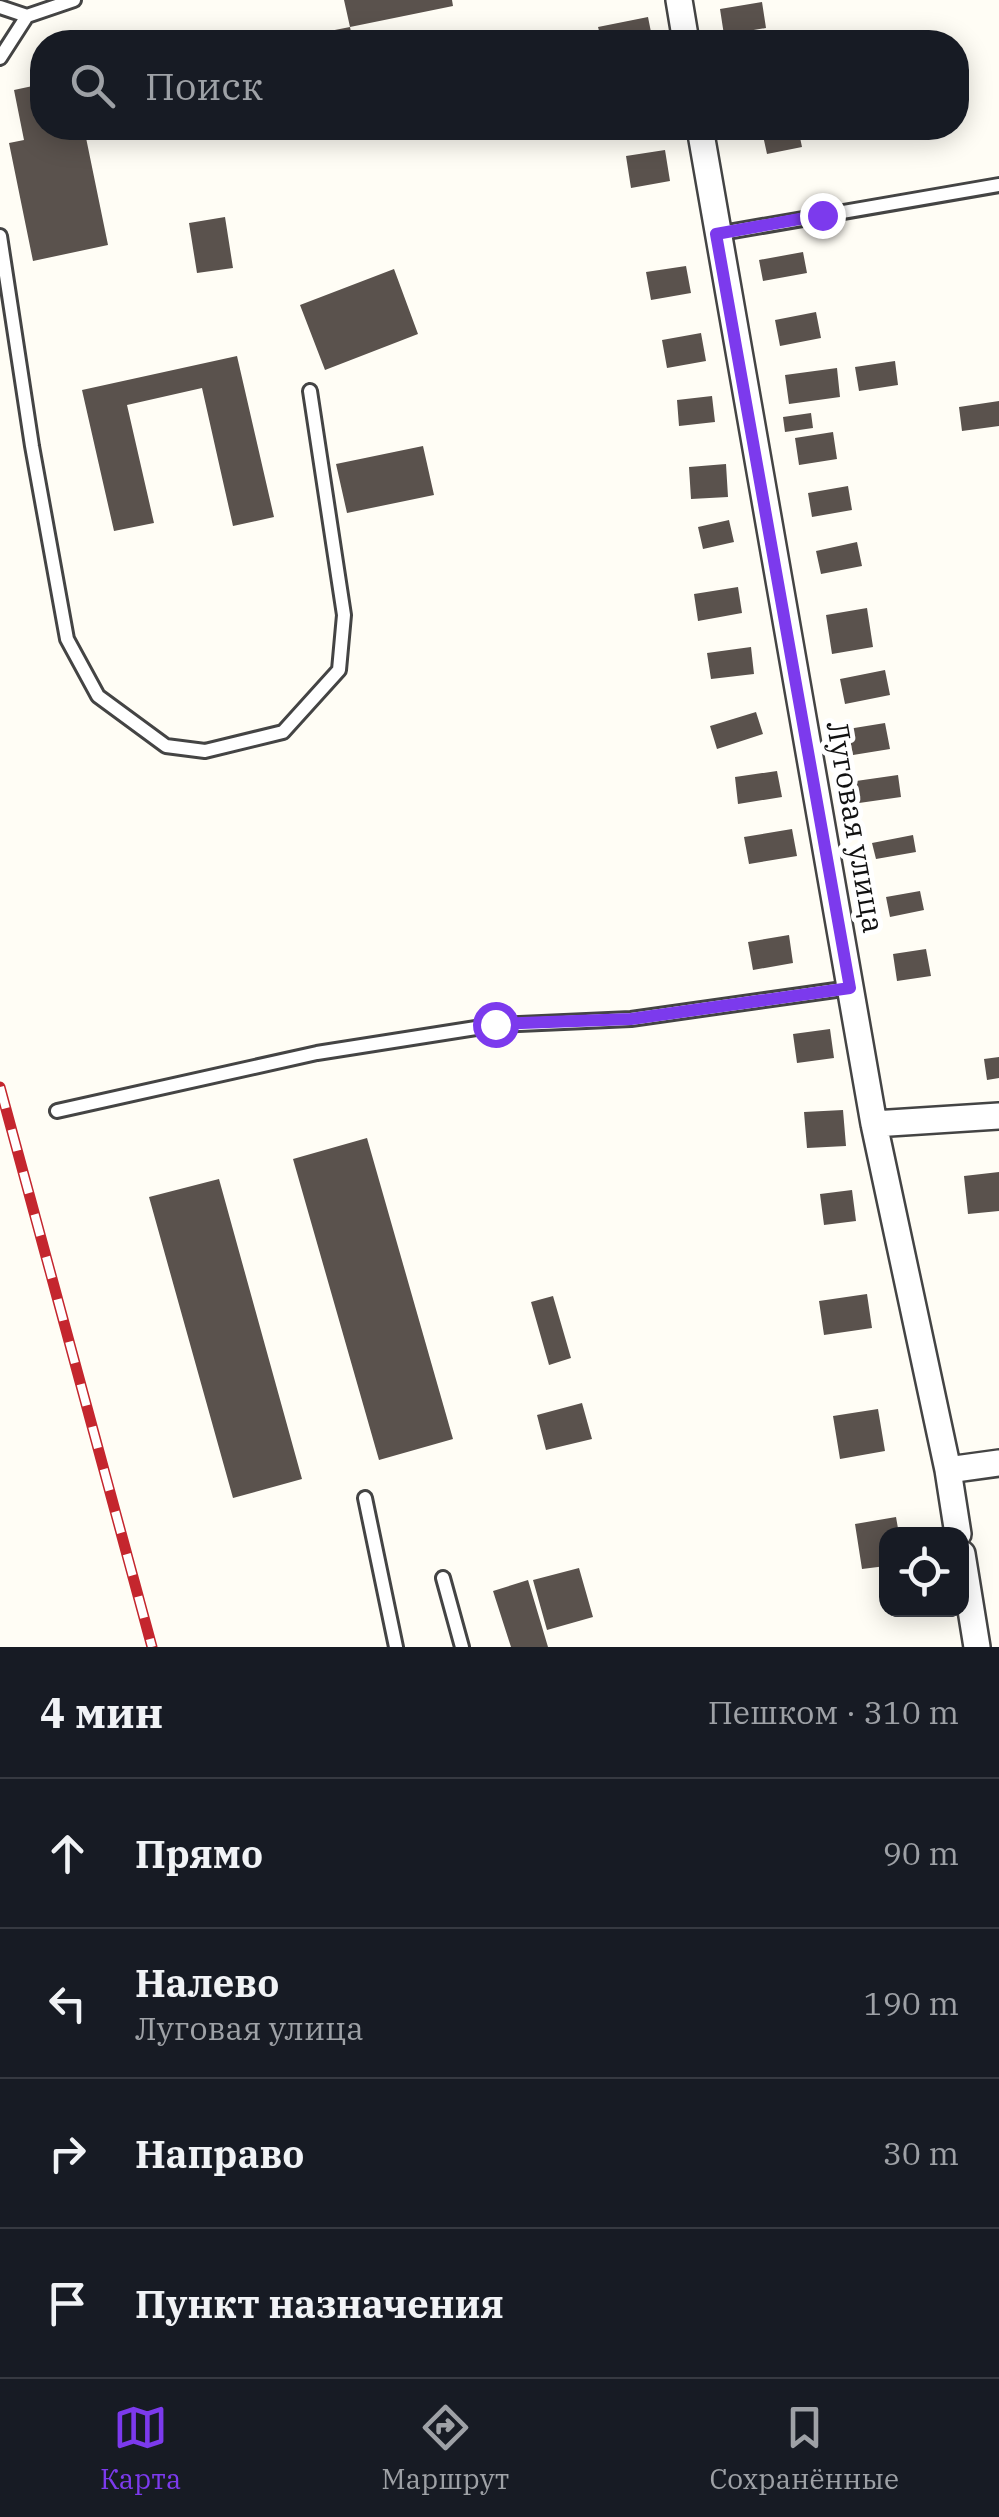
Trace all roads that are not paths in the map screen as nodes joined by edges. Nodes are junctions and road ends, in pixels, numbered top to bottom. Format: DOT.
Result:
graph roads {
  1 [pos="74,0"];
  2 [pos="679,0"];
  3 [pos="0,6"];
  4 [pos="27,16"];
  5 [pos="684,30"];
  6 [pos="0,58"];
  7 [pos="702,140"];
  8 [pos="999,185"];
  9 [pos="716,234"];
  10 [pos="0,236"];
  11 [pos="310,391"];
  12 [pos="850,988"];
  13 [pos="57,1110"];
  14 [pos="999,1116"];
  15 [pos="874,1124"];
  16 [pos="999,1463"];
  17 [pos="948,1470"];
  18 [pos="365,1498"];
  19 [pos="957,1527"];
  20 [pos="442,1578"];
  21 [pos="969,1597"];
  22 [pos="396,1647"];
  23 [pos="462,1647"];
  24 [pos="977,1647"];
  1 -- 4 [label="lane"];
  2 -- 5 [label="street"];
  3 -- 4 [label="lane"];
  4 -- 6 [label="lane"];
  7 -- 9 [label="street, Луговая улица"];
  8 -- 9 [label="lane"];
  9 -- 12 [label="street, Луговая улица"];
  10 -- 11 [label="lane"];
  12 -- 13 [label="lane"];
  12 -- 15 [label="street, Луговая улица"];
  14 -- 15 [label="street"];
  15 -- 17 [label="street, Луговая улица"];
  16 -- 17 [label="street"];
  17 -- 19 [label="street, Луговая улица"];
  18 -- 22 [label="lane"];
  20 -- 23 [label="lane"];
  21 -- 24 [label="street"];
}
